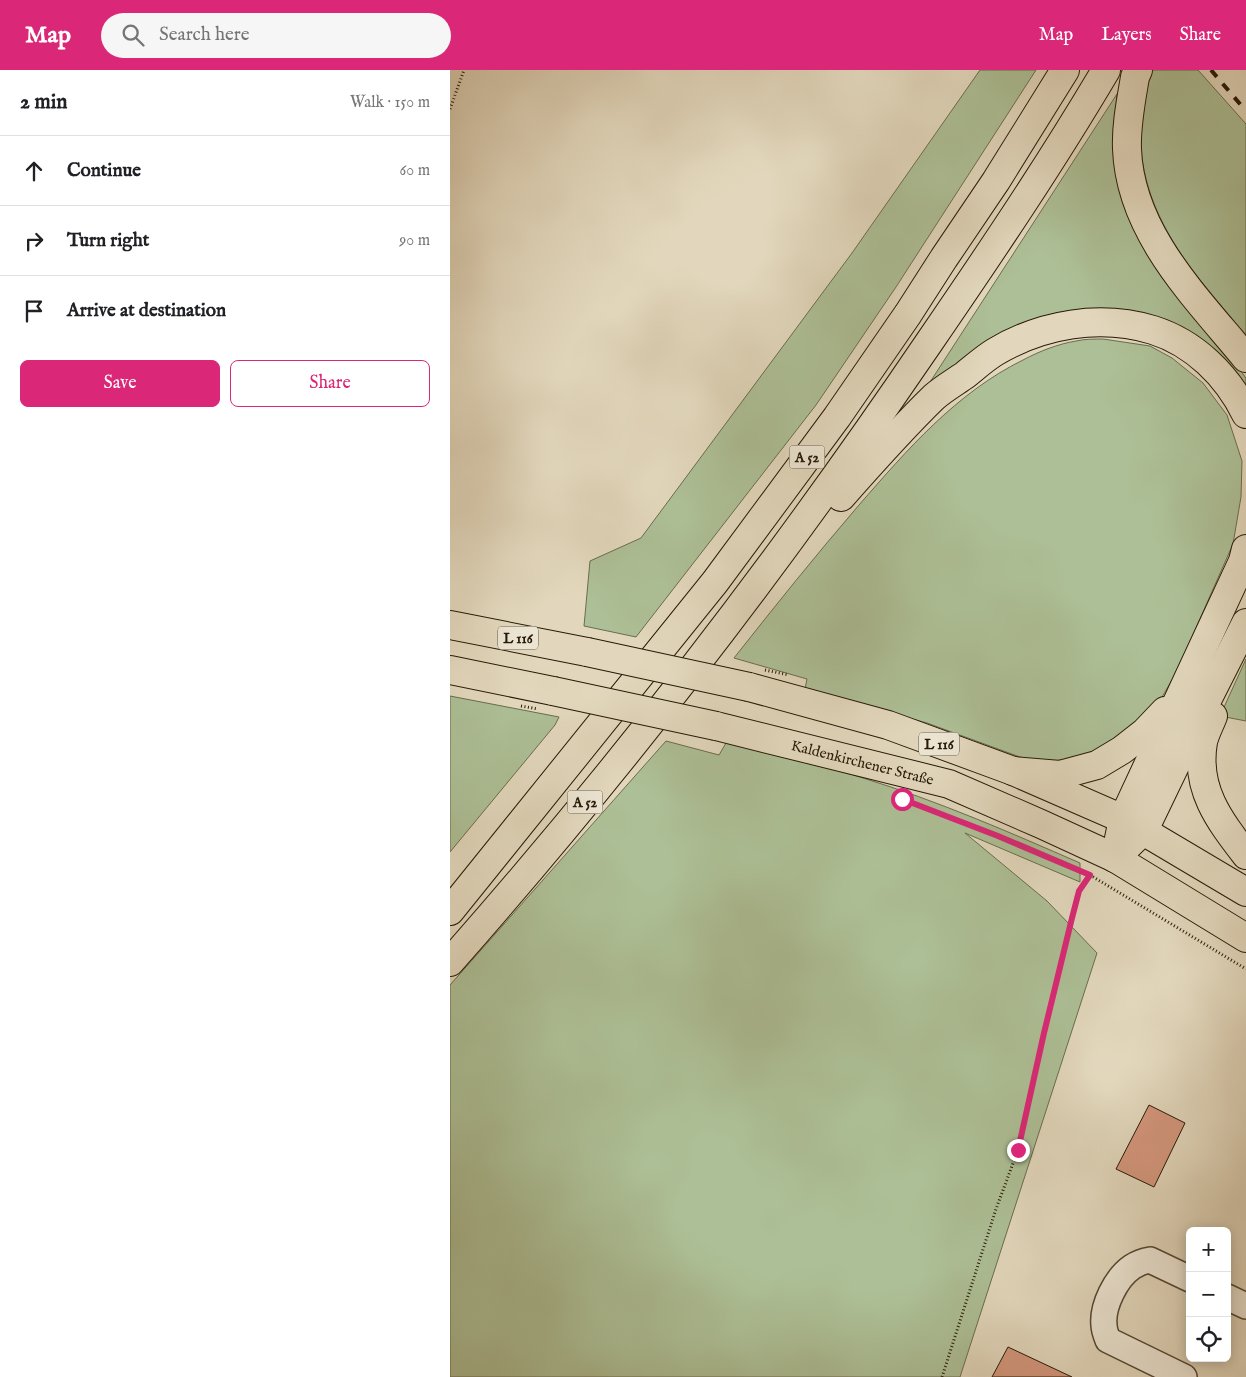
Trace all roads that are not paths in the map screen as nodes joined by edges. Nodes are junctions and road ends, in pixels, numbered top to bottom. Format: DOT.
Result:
graph roads {
  1 [pos="1065,70"];
  2 [pos="1106,70"];
  3 [pos="1138,70"];
  4 [pos="1246,358"];
  5 [pos="1246,414"];
  6 [pos="1246,549"];
  7 [pos="1246,623"];
  8 [pos="450,625"];
  9 [pos="716,639"];
  10 [pos="1228,660"];
  11 [pos="450,670"];
  12 [pos="1178,697"];
  13 [pos="1013,771"];
  14 [pos="522,823"];
  15 [pos="1134,824"];
  16 [pos="1246,855"];
  17 [pos="1115,858"];
  18 [pos="1246,892"];
  19 [pos="450,895"];
  20 [pos="450,911"];
  21 [pos="1246,938"];
  22 [pos="450,962"];
  23 [pos="1186,1277"];
  24 [pos="1231,1299"];
  25 [pos="1246,1306"];
  26 [pos="1184,1377"];
  1 -- 14 [label="main road, A 52"];
  2 -- 9 [label="main road, A 52"];
  3 -- 4 [label="main road"];
  5 -- 9 [label="main road"];
  6 -- 12 [label="main road"];
  7 -- 10 [label="main road"];
  8 -- 13 [label="main road, L 116, bridge"];
  9 -- 22 [label="main road, A 52"];
  10 -- 15 [label="main road"];
  10 -- 16 [label="main road"];
  11 -- 17 [label="main road, Kaldenkirchener Straße / L 116, bridge"];
  12 -- 13 [label="main road"];
  12 -- 15 [label="main road"];
  13 -- 15 [label="main road, L 116"];
  14 -- 19 [label="main road"];
  14 -- 20 [label="main road, A 52"];
  15 -- 17 [label="main road"];
  15 -- 18 [label="main road, L 116"];
  17 -- 21 [label="main road, Kaldenkirchener Straße / L 116"];
  23 -- 26 [label="lane"];
  24 -- 25 [label="lane"];
}
